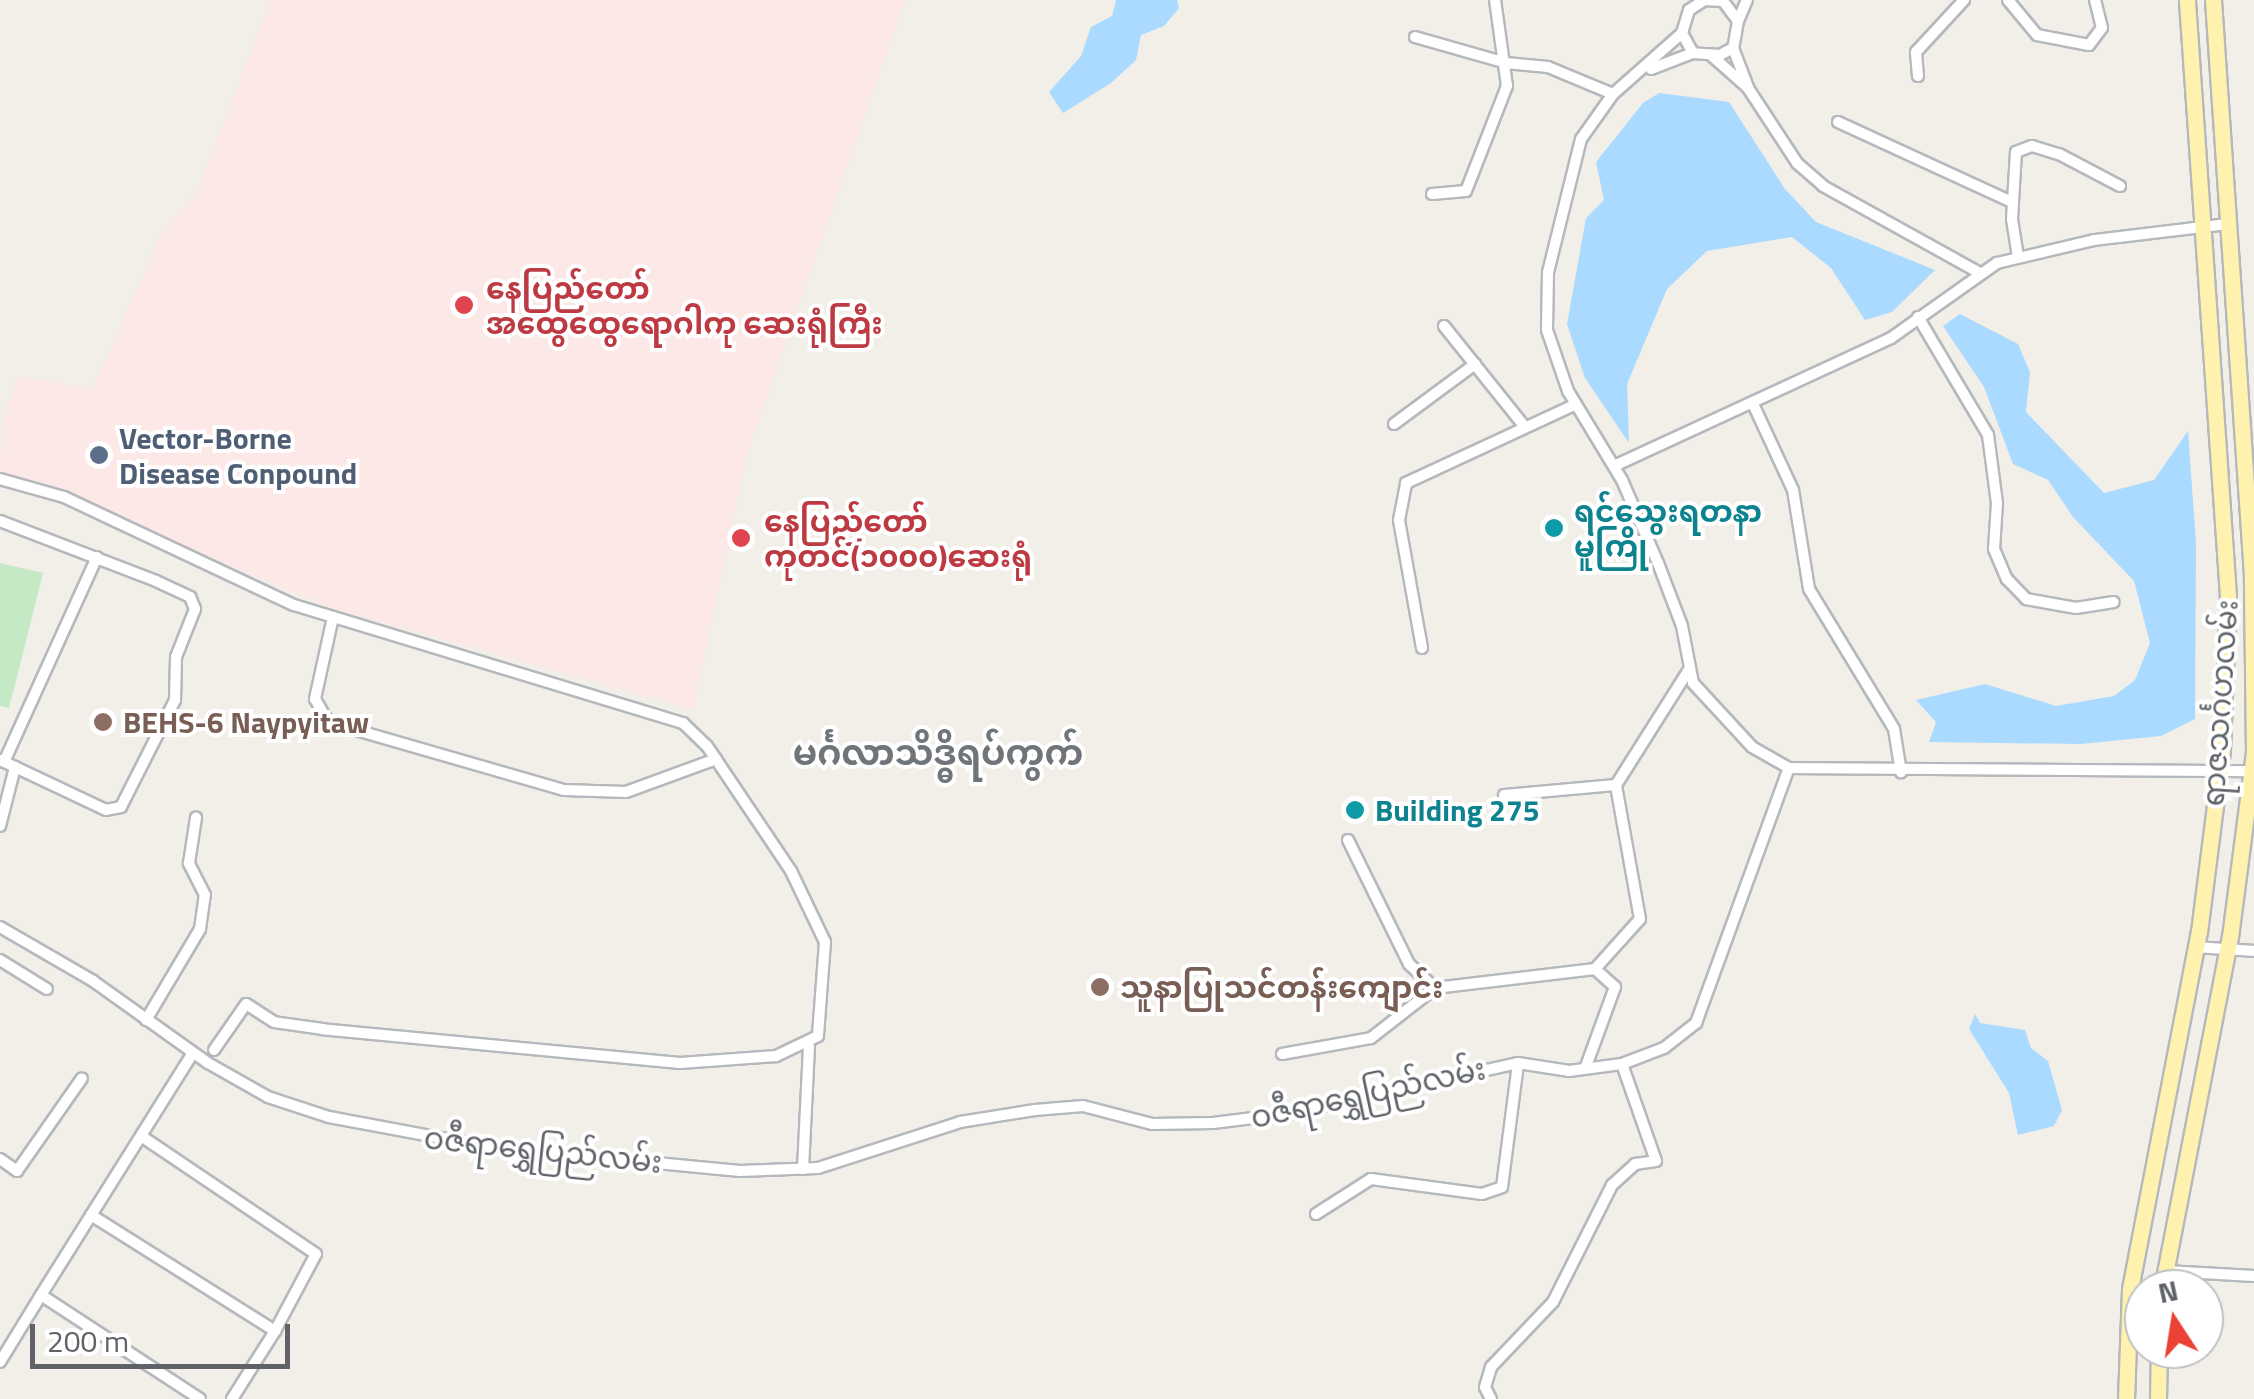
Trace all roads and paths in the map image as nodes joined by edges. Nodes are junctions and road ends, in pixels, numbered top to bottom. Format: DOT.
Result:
graph roads {
  1 [pos="1495,0"];
  2 [pos="1679,0"];
  3 [pos="1703,0"];
  4 [pos="1723,0"];
  5 [pos="1747,0"];
  6 [pos="1964,0"];
  7 [pos="2008,0"];
  8 [pos="2094,0"];
  9 [pos="2187,0"];
  10 [pos="2213,0"];
  11 [pos="1684,17"];
  12 [pos="1738,22"];
  13 [pos="1682,33"];
  14 [pos="1415,37"];
  15 [pos="1733,48"];
  16 [pos="1693,53"];
  17 [pos="1712,56"];
  18 [pos="1506,63"];
  19 [pos="1646,71"];
  20 [pos="1918,76"];
  21 [pos="1748,88"];
  22 [pos="1613,94"];
  23 [pos="1838,122"];
  24 [pos="2120,186"];
  25 [pos="1432,194"];
  26 [pos="2012,202"];
  27 [pos="2228,224"];
  28 [pos="2203,225"];
  29 [pos="2018,256"];
  30 [pos="1978,272"];
  31 [pos="1918,317"];
  32 [pos="1444,326"];
  33 [pos="1475,364"];
  34 [pos="1576,404"];
  35 [pos="1754,406"];
  36 [pos="1394,424"];
  37 [pos="1524,426"];
  38 [pos="1614,466"];
  39 [pos="0,479"];
  40 [pos="0,521"];
  41 [pos="96,557"];
  42 [pos="2114,602"];
  43 [pos="332,616"];
  44 [pos="1422,648"];
  45 [pos="1690,668"];
  46 [pos="716,759"];
  47 [pos="6,763"];
  48 [pos="1789,768"];
  49 [pos="2251,771"];
  50 [pos="1900,772"];
  51 [pos="2219,772"];
  52 [pos="1616,785"];
  53 [pos="1504,795"];
  54 [pos="196,818"];
  55 [pos="0,826"];
  56 [pos="1348,840"];
  57 [pos="0,927"];
  58 [pos="2196,947"];
  59 [pos="2228,950"];
  60 [pos="2254,951"];
  61 [pos="0,960"];
  62 [pos="1595,968"];
  63 [pos="1435,988"];
  64 [pos="47,989"];
  65 [pos="146,1020"];
  66 [pos="809,1046"];
  67 [pos="214,1050"];
  68 [pos="193,1052"];
  69 [pos="1282,1054"];
  70 [pos="1518,1062"];
  71 [pos="1622,1064"];
  72 [pos="1585,1069"];
  73 [pos="82,1078"];
  74 [pos="141,1136"];
  75 [pos="0,1160"];
  76 [pos="803,1169"];
  77 [pos="1316,1214"];
  78 [pos="92,1215"];
  79 [pos="2166,1269"];
  80 [pos="2224,1274"];
  81 [pos="2254,1276"];
  82 [pos="41,1295"];
  83 [pos="274,1332"];
  84 [pos="0,1362"];
  85 [pos="2159,1369"];
  86 [pos="200,1399"];
  87 [pos="232,1399"];
  88 [pos="1490,1399"];
  89 [pos="2126,1399"];
  90 [pos="2158,1399"];
  1 -- 18 [label="street"];
  2 -- 11 [label="street"];
  3 -- 4 [label="street"];
  3 -- 11 [label="street"];
  4 -- 12 [label="street"];
  5 -- 12 [label="street"];
  6 -- 20 [label="street"];
  7 -- 8 [label="street"];
  9 -- 28 [label="main road, ရာဇသင်္ဂဟလမ်း"];
  10 -- 27 [label="main road, ရာဇသင်္ဂဟလမ်း"];
  11 -- 13 [label="street"];
  12 -- 15 [label="street"];
  13 -- 16 [label="street"];
  13 -- 19 [label="street"];
  14 -- 18 [label="street"];
  15 -- 17 [label="street"];
  15 -- 21 [label="street"];
  16 -- 17 [label="street"];
  16 -- 19 [label="street"];
  17 -- 21 [label="street"];
  18 -- 22 [label="street"];
  18 -- 25 [label="street"];
  19 -- 22 [label="street"];
  21 -- 30 [label="street"];
  22 -- 34 [label="street"];
  23 -- 26 [label="street"];
  24 -- 26 [label="street"];
  26 -- 29 [label="street"];
  27 -- 28 [label="street"];
  27 -- 49 [label="main road, ရာဇသင်္ဂဟလမ်း"];
  28 -- 29 [label="street"];
  28 -- 51 [label="main road, ရာဇသင်္ဂဟလမ်း"];
  29 -- 30 [label="street"];
  30 -- 31 [label="street"];
  31 -- 35 [label="street"];
  31 -- 42 [label="street"];
  32 -- 33 [label="street"];
  33 -- 36 [label="street"];
  33 -- 37 [label="street"];
  34 -- 37 [label="street"];
  34 -- 38 [label="street"];
  35 -- 38 [label="street"];
  35 -- 50 [label="street"];
  37 -- 44 [label="street"];
  38 -- 45 [label="street"];
  39 -- 43 [label="street"];
  40 -- 41 [label="street"];
  41 -- 47 [label="street"];
  41 -- 47 [label="street"];
  43 -- 46 [label="street"];
  43 -- 46 [label="street"];
  45 -- 48 [label="street"];
  45 -- 52 [label="street"];
  46 -- 66 [label="street"];
  47 -- 55 [label="street"];
  48 -- 50 [label="street"];
  48 -- 71 [label="street, ဝဇီရာရွှေပြည်လမ်း"];
  49 -- 51 [label="street"];
  49 -- 59 [label="main road, ရာဇသင်္ဂဟလမ်း"];
  50 -- 51 [label="street"];
  51 -- 58 [label="main road, ရာဇသင်္ဂဟလမ်း"];
  52 -- 53 [label="street"];
  52 -- 62 [label="street"];
  54 -- 65 [label="street"];
  56 -- 63 [label="street"];
  57 -- 65 [label="street, ဝဇီရာရွှေပြည်လမ်း"];
  58 -- 59 [label="street"];
  58 -- 89 [label="main road, ရာဇသင်္ဂဟလမ်း"];
  59 -- 60 [label="street"];
  59 -- 79 [label="main road, ရာဇသင်္ဂဟလမ်း"];
  61 -- 64 [label="street"];
  62 -- 63 [label="street"];
  62 -- 72 [label="street"];
  63 -- 69 [label="street"];
  65 -- 68 [label="street, ဝဇီရာရွှေပြည်လမ်း"];
  66 -- 67 [label="street"];
  66 -- 76 [label="street"];
  68 -- 74 [label="street"];
  68 -- 76 [label="street, ဝဇီရာရွှေပြည်လမ်း"];
  70 -- 72 [label="street, ဝဇီရာရွှေပြည်လမ်း"];
  70 -- 76 [label="street, ဝဇီရာရွှေပြည်လမ်း"];
  70 -- 77 [label="street"];
  71 -- 72 [label="street, ဝဇီရာရွှေပြည်လမ်း"];
  71 -- 88 [label="street"];
  73 -- 75 [label="street"];
  74 -- 78 [label="street"];
  74 -- 83 [label="street"];
  78 -- 82 [label="street"];
  78 -- 83 [label="street"];
  80 -- 81 [label="street"];
  82 -- 84 [label="street"];
  82 -- 86 [label="street"];
  83 -- 87 [label="street"];
  85 -- 90 [label="main road"];
}
